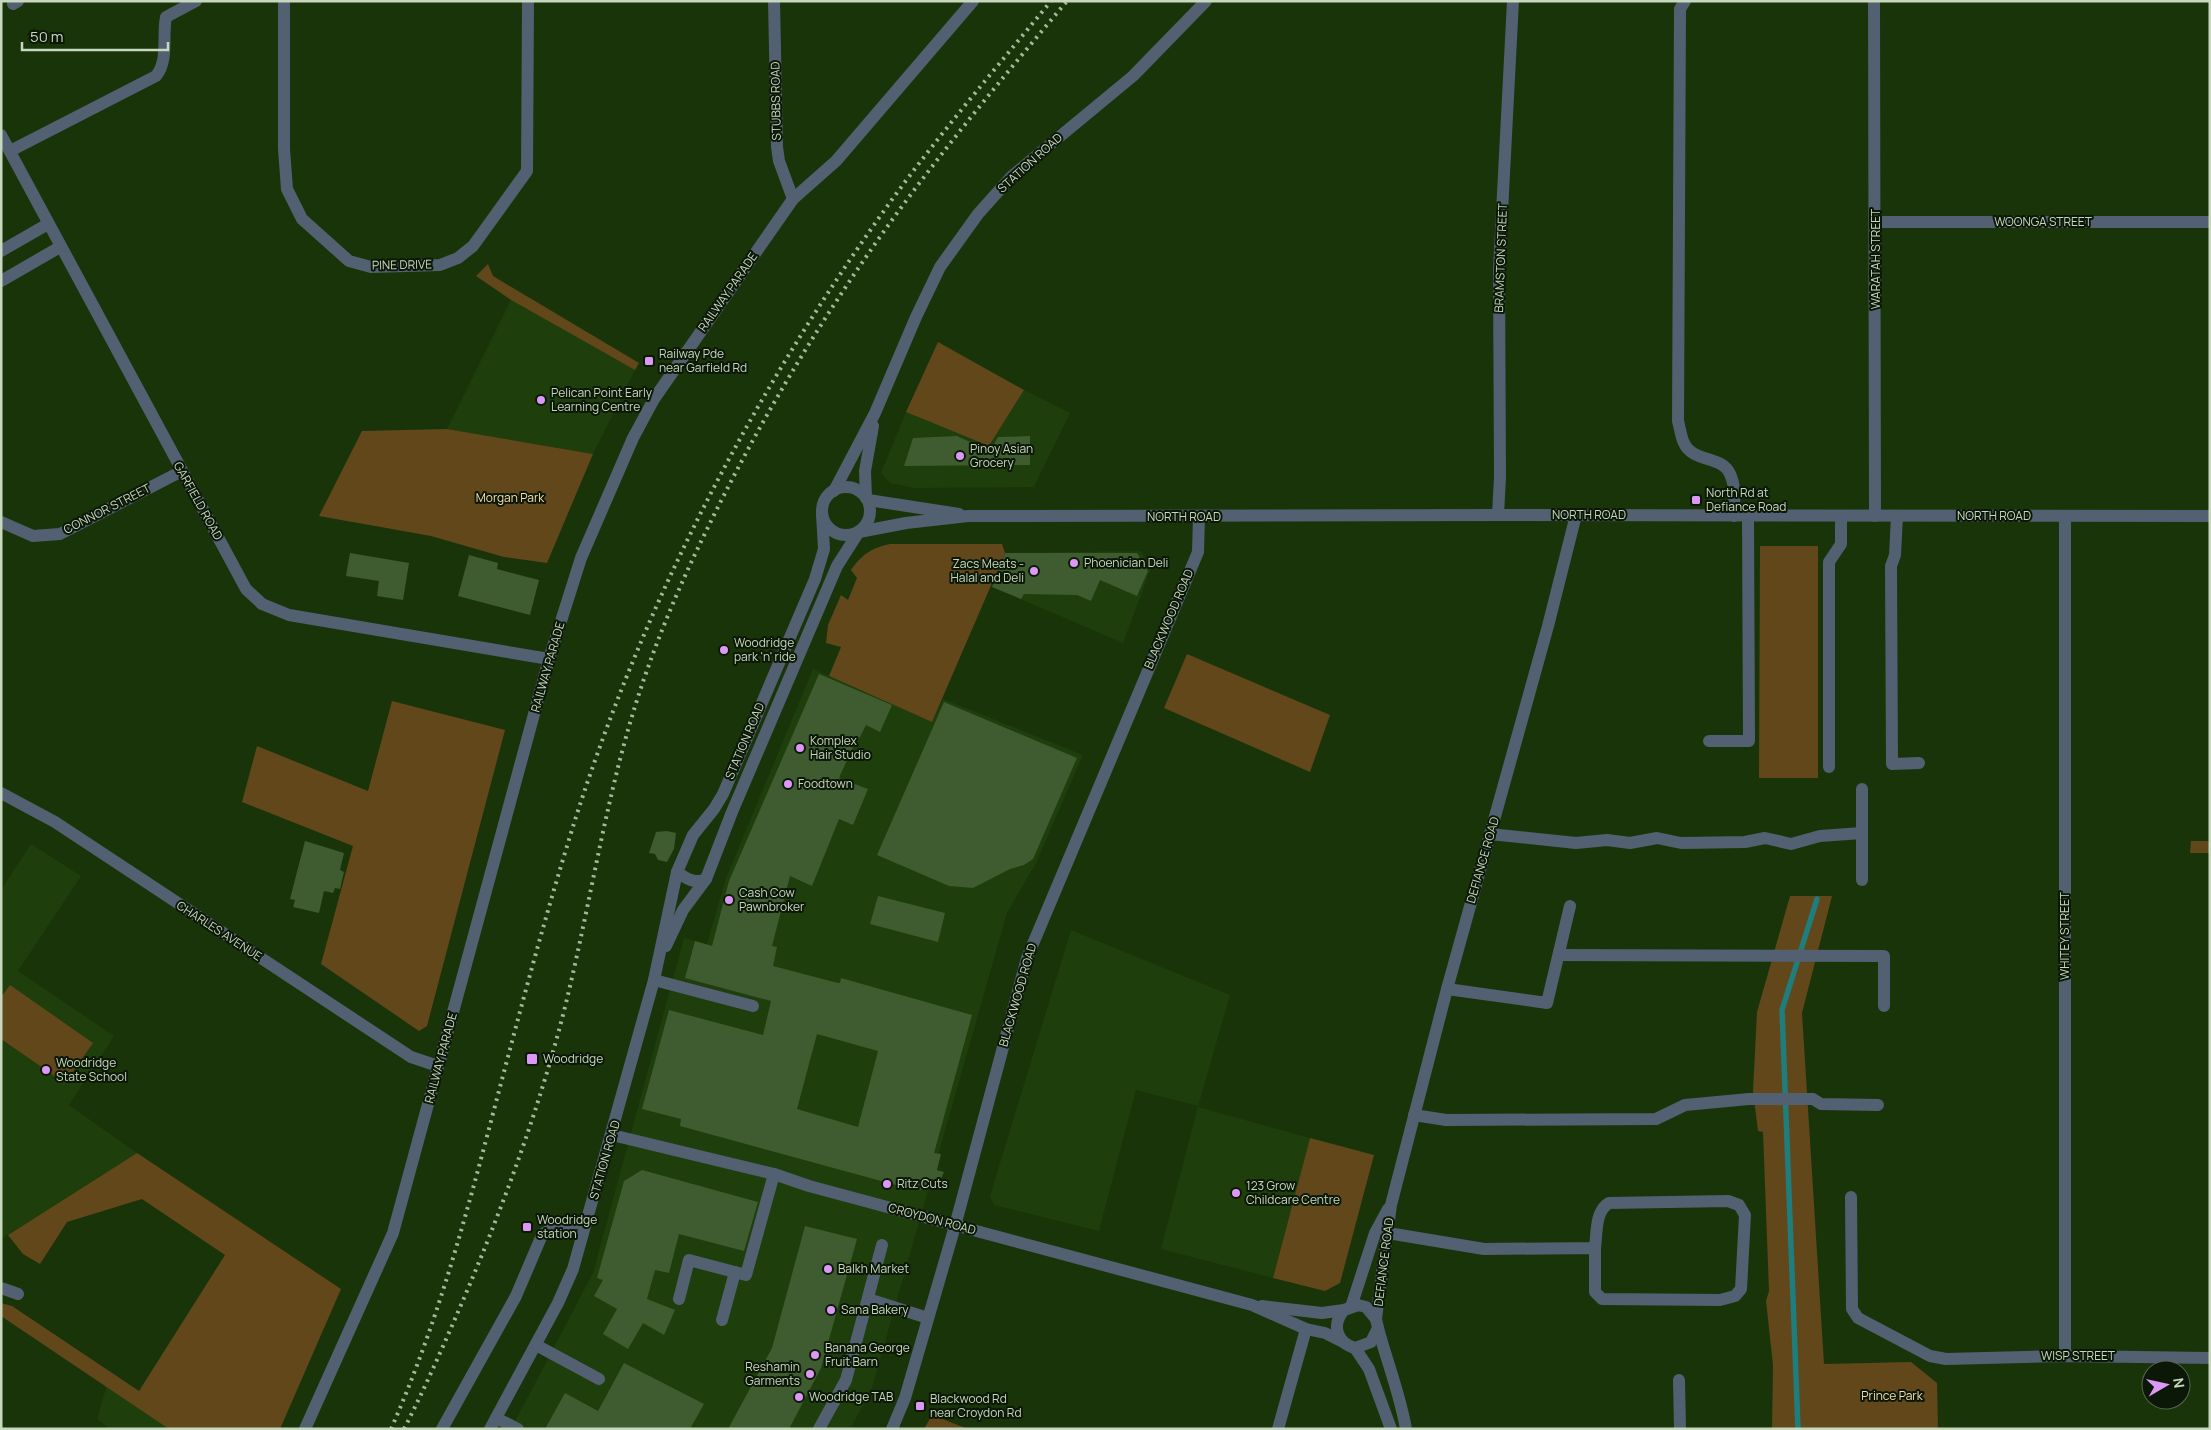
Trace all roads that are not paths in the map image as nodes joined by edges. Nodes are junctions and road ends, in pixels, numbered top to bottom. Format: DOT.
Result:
graph roads {
  1 [pos="196,1"];
  2 [pos="284,1"];
  3 [pos="528,1"];
  4 [pos="774,1"];
  5 [pos="973,1"];
  6 [pos="1206,1"];
  7 [pos="1513,1"];
  8 [pos="1685,1"];
  9 [pos="1874,1"];
  10 [pos="1,135"];
  11 [pos="10,151"];
  12 [pos="793,199"];
  13 [pos="1876,222"];
  14 [pos="2210,222"];
  15 [pos="48,224"];
  16 [pos="60,247"];
  17 [pos="1,250"];
  18 [pos="1,281"];
  19 [pos="875,413"];
  20 [pos="182,471"];
  21 [pos="834,491"];
  22 [pos="867,499"];
  23 [pos="822,514"];
  24 [pos="1498,514"];
  25 [pos="1576,515"];
  26 [pos="968,516"];
  27 [pos="1734,516"];
  28 [pos="1748,516"];
  29 [pos="1841,516"];
  30 [pos="1875,516"];
  31 [pos="1897,516"];
  32 [pos="2065,516"];
  33 [pos="2210,516"];
  34 [pos="1199,517"];
  35 [pos="1,522"];
  36 [pos="858,532"];
  37 [pos="549,659"];
  38 [pos="1709,741"];
  39 [pos="1919,763"];
  40 [pos="1829,767"];
  41 [pos="1862,789"];
  42 [pos="1,793"];
  43 [pos="1862,832"];
  44 [pos="1490,834"];
  45 [pos="677,872"];
  46 [pos="706,879"];
  47 [pos="1862,880"];
  48 [pos="1570,906"];
  49 [pos="1559,954"];
  50 [pos="658,964"];
  51 [pos="654,980"];
  52 [pos="1447,989"];
  53 [pos="753,1006"];
  54 [pos="1884,1006"];
  55 [pos="438,1066"];
  56 [pos="1878,1105"];
  57 [pos="1414,1115"];
  58 [pos="612,1135"];
  59 [pos="774,1174"];
  60 [pos="1852,1197"];
  61 [pos="1391,1205"];
  62 [pos="587,1222"];
  63 [pos="955,1226"];
  64 [pos="1388,1233"];
  65 [pos="882,1244"];
  66 [pos="1594,1248"];
  67 [pos="735,1272"];
  68 [pos="1,1288"];
  69 [pos="18,1294"];
  70 [pos="678,1299"];
  71 [pos="868,1300"];
  72 [pos="1252,1305"];
  73 [pos="1347,1308"];
  74 [pos="928,1318"];
  75 [pos="722,1320"];
  76 [pos="1377,1323"];
  77 [pos="1306,1329"];
  78 [pos="1343,1342"];
  79 [pos="536,1345"];
  80 [pos="1355,1348"];
  81 [pos="2065,1356"];
  82 [pos="2210,1358"];
  83 [pos="599,1379"];
  84 [pos="1679,1380"];
  85 [pos="493,1423"];
  86 [pos="305,1429"];
  87 [pos="442,1429"];
  88 [pos="518,1429"];
  89 [pos="819,1429"];
  90 [pos="892,1429"];
  91 [pos="1278,1429"];
  92 [pos="1391,1429"];
  93 [pos="1406,1429"];
  94 [pos="1680,1429"];
  1 -- 11 [label="street"];
  2 -- 3 [label="street, PINE DRIVE"];
  4 -- 12 [label="street, STUBBS ROAD"];
  5 -- 12 [label="street, RAILWAY PARADE"];
  6 -- 19 [label="street, STATION ROAD"];
  7 -- 24 [label="street, BRAMSTON STREET"];
  8 -- 27 [label="street"];
  9 -- 13 [label="street, WARATAH STREET"];
  10 -- 11 [label="street, GARFIELD ROAD"];
  11 -- 15 [label="street, GARFIELD ROAD"];
  12 -- 37 [label="street, RAILWAY PARADE"];
  13 -- 14 [label="street, WOONGA STREET"];
  13 -- 30 [label="street, WARATAH STREET"];
  15 -- 16 [label="street, GARFIELD ROAD"];
  15 -- 17 [label="street"];
  16 -- 18 [label="street"];
  16 -- 20 [label="street, GARFIELD ROAD"];
  19 -- 21 [label="street, STATION ROAD"];
  19 -- 22 [label="street, STATION ROAD"];
  20 -- 35 [label="street, CONNOR STREET"];
  20 -- 37 [label="street, GARFIELD ROAD"];
  21 -- 22 [label="street"];
  21 -- 23 [label="street"];
  22 -- 26 [label="street, NORTH ROAD"];
  22 -- 36 [label="street"];
  23 -- 36 [label="street"];
  23 -- 45 [label="street, STATION ROAD"];
  24 -- 25 [label="street, NORTH ROAD"];
  24 -- 34 [label="street, NORTH ROAD"];
  25 -- 27 [label="street, NORTH ROAD"];
  25 -- 44 [label="street, DEFIANCE ROAD"];
  26 -- 34 [label="street, NORTH ROAD"];
  26 -- 36 [label="street, NORTH ROAD"];
  27 -- 28 [label="street, NORTH ROAD"];
  28 -- 29 [label="street, NORTH ROAD"];
  28 -- 38 [label="street"];
  29 -- 30 [label="street, NORTH ROAD"];
  29 -- 40 [label="street"];
  30 -- 31 [label="street, NORTH ROAD"];
  31 -- 32 [label="street, NORTH ROAD"];
  31 -- 39 [label="street"];
  32 -- 33 [label="street, NORTH ROAD"];
  32 -- 81 [label="street, WHITEY STREET"];
  34 -- 63 [label="street, BLACKWOOD ROAD"];
  36 -- 46 [label="street, STATION ROAD"];
  37 -- 55 [label="street, RAILWAY PARADE"];
  41 -- 43 [label="street"];
  42 -- 55 [label="street, CHARLES AVENUE"];
  43 -- 44 [label="street"];
  43 -- 47 [label="street"];
  44 -- 52 [label="street, DEFIANCE ROAD"];
  45 -- 46 [label="street"];
  45 -- 50 [label="street, STATION ROAD"];
  46 -- 50 [label="street, STATION ROAD"];
  48 -- 49 [label="street"];
  49 -- 52 [label="street"];
  49 -- 54 [label="street"];
  50 -- 51 [label="street, STATION ROAD"];
  51 -- 53 [label="street"];
  51 -- 58 [label="street, STATION ROAD"];
  52 -- 57 [label="street, DEFIANCE ROAD"];
  55 -- 86 [label="street, RAILWAY PARADE"];
  56 -- 57 [label="street"];
  57 -- 61 [label="street, DEFIANCE ROAD"];
  58 -- 59 [label="street, CROYDON ROAD"];
  58 -- 62 [label="street, STATION ROAD"];
  59 -- 63 [label="street, CROYDON ROAD"];
  59 -- 67 [label="street"];
  60 -- 81 [label="street, WISP STREET"];
  61 -- 64 [label="street, DEFIANCE ROAD"];
  61 -- 73 [label="street, DEFIANCE ROAD"];
  62 -- 79 [label="street, STATION ROAD"];
  62 -- 87 [label="street"];
  63 -- 72 [label="street, CROYDON ROAD"];
  63 -- 74 [label="street, BLACKWOOD ROAD"];
  64 -- 66 [label="street"];
  64 -- 76 [label="street, DEFIANCE ROAD"];
  65 -- 71 [label="street"];
  66 -- 66 [label="street"];
  67 -- 70 [label="street"];
  67 -- 75 [label="street"];
  68 -- 69 [label="street"];
  71 -- 74 [label="street"];
  71 -- 89 [label="street"];
  72 -- 73 [label="street, CROYDON ROAD"];
  72 -- 77 [label="street, CROYDON ROAD"];
  73 -- 76 [label="street"];
  73 -- 78 [label="street"];
  74 -- 90 [label="street, BLACKWOOD ROAD"];
  76 -- 80 [label="street"];
  76 -- 93 [label="street, DEFIANCE ROAD"];
  77 -- 78 [label="street, CROYDON ROAD"];
  77 -- 91 [label="street"];
  78 -- 80 [label="street"];
  79 -- 83 [label="street"];
  79 -- 85 [label="street, STATION ROAD"];
  80 -- 92 [label="street"];
  81 -- 82 [label="street, WISP STREET"];
  84 -- 94 [label="street"];
  85 -- 88 [label="street"];
}
